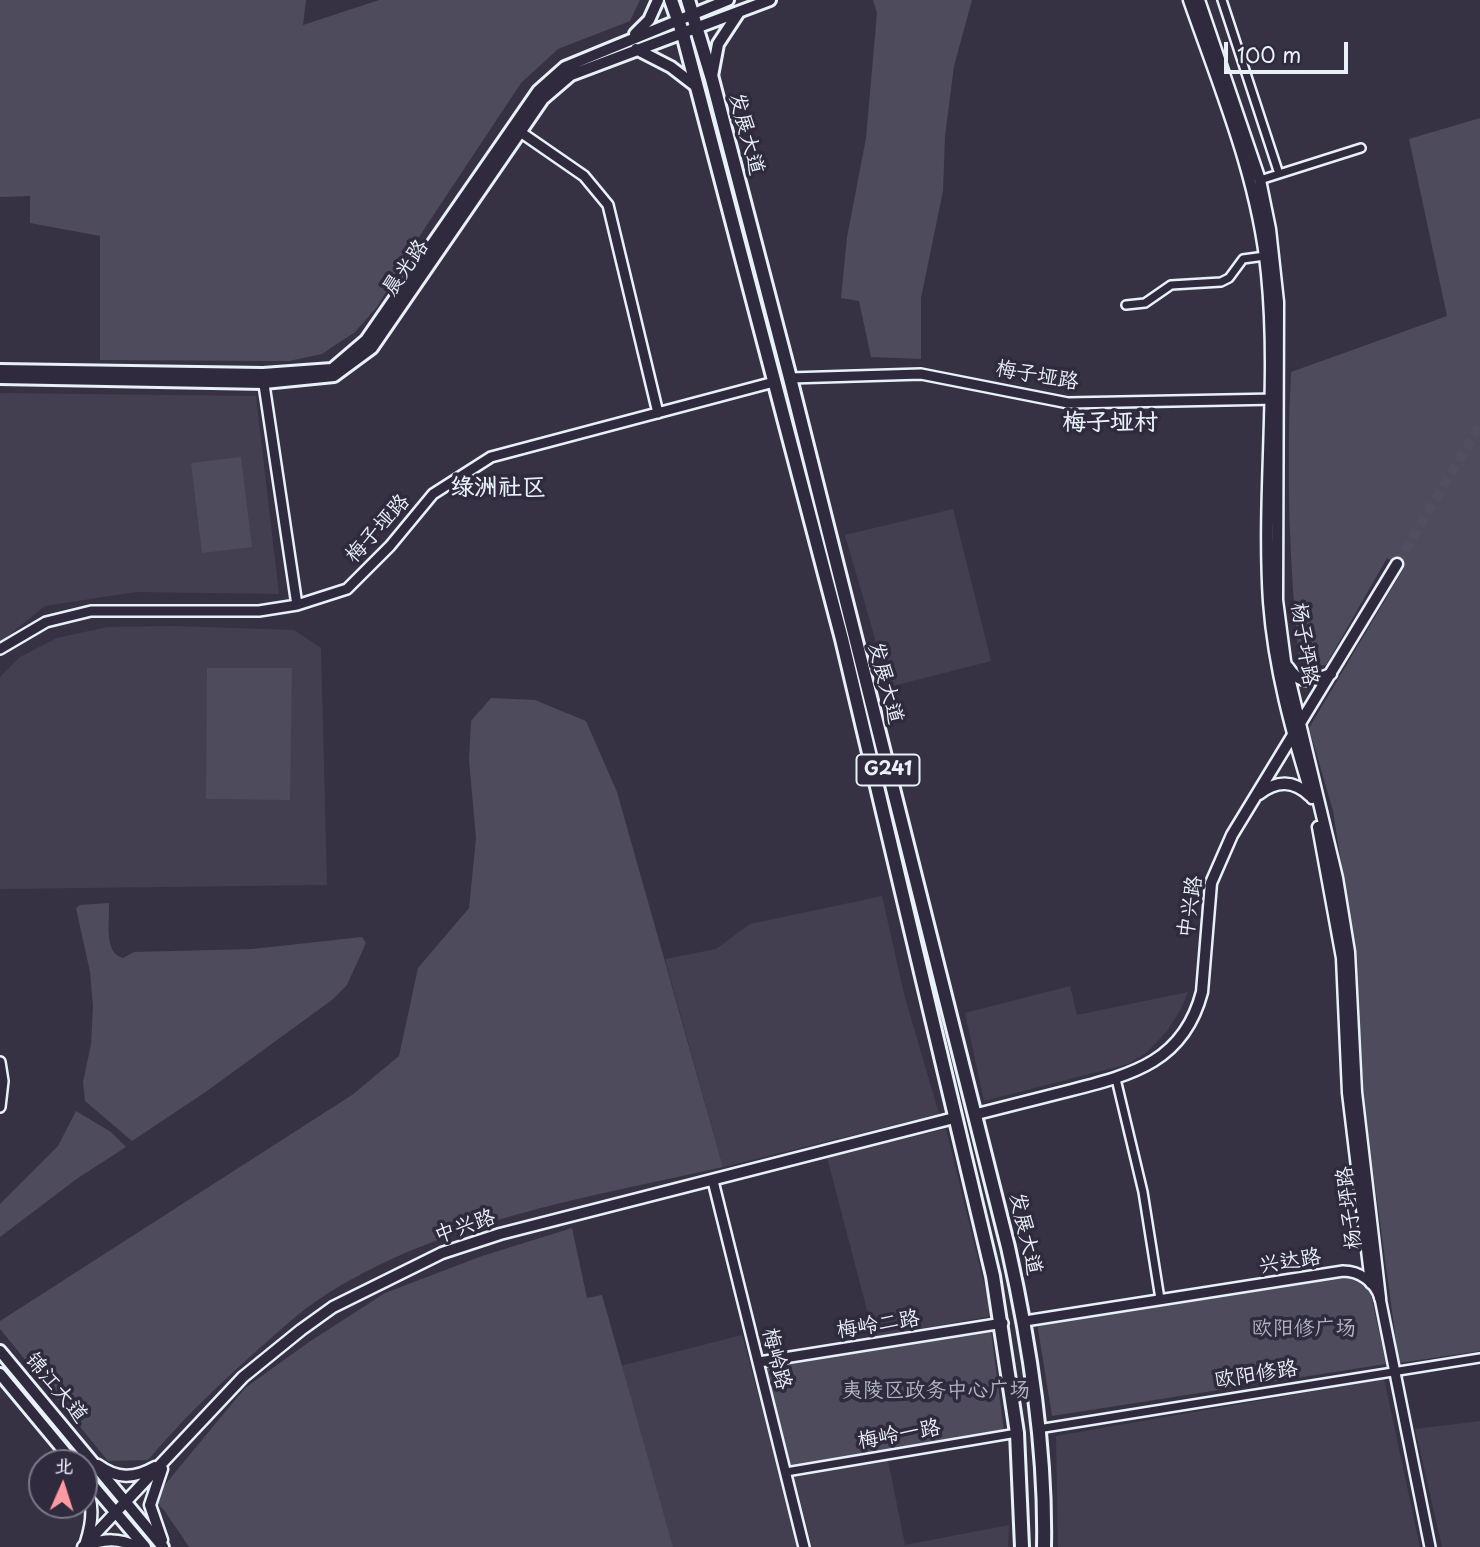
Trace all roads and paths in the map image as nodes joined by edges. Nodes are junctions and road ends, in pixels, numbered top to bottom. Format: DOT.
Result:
graph roads {
  1 [pos="658,0"];
  2 [pos="671,0"];
  3 [pos="688,0"];
  4 [pos="729,0"];
  5 [pos="770,0"];
  6 [pos="1189,0"];
  7 [pos="1222,0"];
  8 [pos="1203,1"];
  9 [pos="739,12"];
  10 [pos="694,15"];
  11 [pos="678,20"];
  12 [pos="698,28"];
  13 [pos="683,34"];
  14 [pos="627,41"];
  15 [pos="636,50"];
  16 [pos="712,79"];
  17 [pos="697,87"];
  18 [pos="517,129"];
  19 [pos="1361,148"];
  20 [pos="1279,174"];
  21 [pos="1260,180"];
  22 [pos="1265,256"];
  23 [pos="1126,305"];
  24 [pos="0,370"];
  25 [pos="0,378"];
  26 [pos="790,378"];
  27 [pos="263,379"];
  28 [pos="774,382"];
  29 [pos="1274,399"];
  30 [pos="658,413"];
  31 [pos="1397,564"];
  32 [pos="297,605"];
  33 [pos="0,649"];
  34 [pos="1285,662"];
  35 [pos="1332,674"];
  36 [pos="1298,724"];
  37 [pos="1291,734"];
  38 [pos="1314,796"];
  39 [pos="1253,798"];
  40 [pos="0,1062"];
  41 [pos="1116,1079"];
  42 [pos="0,1107"];
  43 [pos="977,1114"];
  44 [pos="954,1118"];
  45 [pos="713,1181"];
  46 [pos="1371,1283"];
  47 [pos="1380,1298"];
  48 [pos="1160,1299"];
  49 [pos="1025,1321"];
  50 [pos="1003,1323"];
  51 [pos="0,1351"];
  52 [pos="1480,1358"];
  53 [pos="759,1362"];
  54 [pos="1393,1370"];
  55 [pos="0,1374"];
  56 [pos="1038,1429"];
  57 [pos="1017,1433"];
  58 [pos="62,1449"];
  59 [pos="82,1449"];
  60 [pos="167,1460"];
  61 [pos="98,1465"];
  62 [pos="98,1469"];
  63 [pos="786,1472"];
  64 [pos="98,1492"];
  65 [pos="125,1501"];
  66 [pos="115,1512"];
  67 [pos="91,1519"];
  68 [pos="83,1546"];
  69 [pos="138,1547"];
  70 [pos="145,1547"];
  71 [pos="164,1547"];
  72 [pos="804,1547"];
  73 [pos="1022,1547"];
  74 [pos="1044,1547"];
  75 [pos="1430,1547"];
  1 -- 14 [label="main road"];
  2 -- 11 [label="highway, 发展大道 / G241"];
  3 -- 10 [label="highway, 发展大道 / G241"];
  4 -- 10 [label="main road, 晨光路"];
  5 -- 9 [label="main road, 晨光路"];
  6 -- 22 [label="main road"];
  7 -- 20 [label="street"];
  8 -- 21 [label="main road, 杨子坪路"];
  9 -- 12 [label="main road, 晨光路"];
  9 -- 16 [label="main road"];
  10 -- 11 [label="main road, 晨光路"];
  10 -- 12 [label="highway, 发展大道 / G241"];
  11 -- 13 [label="highway, 发展大道 / G241"];
  11 -- 14 [label="main road, 晨光路"];
  12 -- 13 [label="main road, 晨光路"];
  12 -- 16 [label="highway, 发展大道 / G241"];
  13 -- 15 [label="main road, 晨光路"];
  13 -- 17 [label="highway, 发展大道 / G241"];
  14 -- 18 [label="main road, 晨光路"];
  15 -- 17 [label="main road"];
  15 -- 18 [label="main road, 晨光路"];
  16 -- 26 [label="highway, 发展大道 / G241"];
  17 -- 28 [label="highway, 发展大道 / G241"];
  18 -- 27 [label="main road, 晨光路"];
  18 -- 30 [label="street"];
  19 -- 20 [label="street"];
  20 -- 21 [label="street"];
  21 -- 29 [label="main road, 杨子坪路"];
  22 -- 23 [label="street"];
  22 -- 29 [label="main road"];
  24 -- 27 [label="main road, 晨光路"];
  25 -- 27 [label="main road, 晨光路"];
  26 -- 29 [label="street, 梅子垭路"];
  26 -- 43 [label="highway, 发展大道 / G241"];
  27 -- 32 [label="street"];
  28 -- 30 [label="street, 梅子垭路"];
  28 -- 44 [label="highway, 发展大道 / G241"];
  29 -- 34 [label="main road, 杨子坪路"];
  29 -- 37 [label="main road"];
  30 -- 32 [label="street, 梅子垭路"];
  31 -- 35 [label="main road, 中兴路"];
  32 -- 33 [label="street, 梅子垭路"];
  34 -- 35 [label="main road"];
  34 -- 36 [label="main road, 杨子坪路"];
  35 -- 36 [label="main road, 中兴路"];
  36 -- 37 [label="main road, 中兴路"];
  36 -- 38 [label="main road, 杨子坪路"];
  37 -- 38 [label="main road"];
  37 -- 39 [label="main road, 中兴路"];
  38 -- 39 [label="main road"];
  38 -- 46 [label="main road, 杨子坪路"];
  38 -- 47 [label="main road, 杨子坪路"];
  39 -- 41 [label="main road, 中兴路"];
  40 -- 42 [label="street"];
  41 -- 43 [label="main road, 中兴路"];
  41 -- 48 [label="street"];
  43 -- 49 [label="highway, 发展大道 / G241"];
  44 -- 45 [label="main road, 中兴路"];
  44 -- 50 [label="highway, 发展大道 / G241"];
  45 -- 53 [label="street, 梅岭路"];
  45 -- 60 [label="main road, 中兴路"];
  46 -- 47 [label="street"];
  46 -- 48 [label="street, 兴达路"];
  47 -- 54 [label="street"];
  48 -- 49 [label="street, 兴达路"];
  49 -- 56 [label="highway, 发展大道 / G241"];
  50 -- 53 [label="street, 梅岭二路"];
  50 -- 57 [label="highway, 发展大道 / G241"];
  51 -- 59 [label="main road, 锦江大道"];
  52 -- 54 [label="street, 欧阳修路"];
  53 -- 63 [label="street, 梅岭路"];
  54 -- 56 [label="street, 欧阳修路"];
  54 -- 75 [label="street"];
  55 -- 58 [label="main road, 锦江大道"];
  56 -- 74 [label="highway, 发展大道 / G241"];
  57 -- 63 [label="street, 梅岭一路"];
  57 -- 73 [label="highway, 发展大道 / G241"];
  60 -- 61 [label="main road"];
  60 -- 65 [label="main road, 中兴路"];
  60 -- 71 [label="main road"];
  62 -- 65 [label="main road, 锦江大道"];
  63 -- 72 [label="street, 梅岭路"];
  64 -- 66 [label="main road"];
  65 -- 66 [label="main road, 中兴路"];
  65 -- 71 [label="main road, 锦江大道"];
  66 -- 68 [label="main road, 中兴路"];
  66 -- 70 [label="main road"];
  67 -- 68 [label="main road"];
  68 -- 69 [label="main road"];
}
